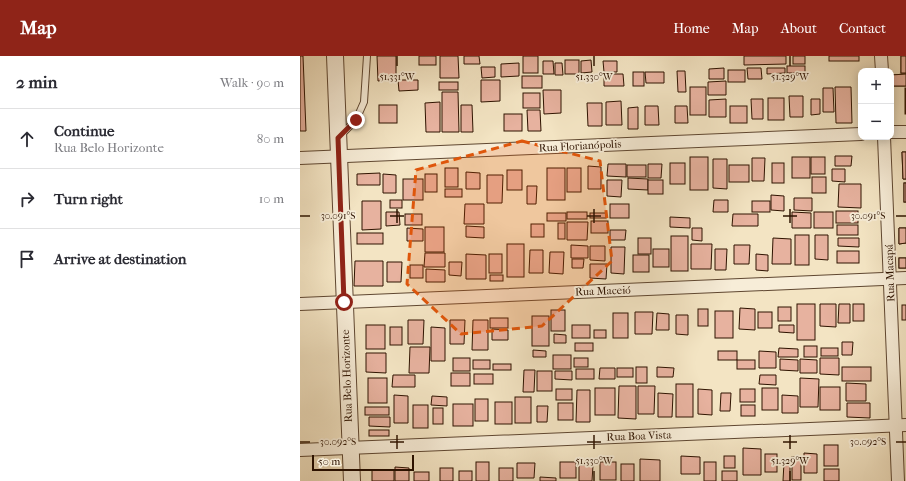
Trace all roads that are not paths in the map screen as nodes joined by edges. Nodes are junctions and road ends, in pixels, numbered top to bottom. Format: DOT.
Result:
graph roads {
  1 [pos="335,56"];
  2 [pos="367,56"];
  3 [pos="881,56"];
  4 [pos="882,68"];
  5 [pos="894,132"];
  6 [pos="906,132"];
  7 [pos="858,134"];
  8 [pos="338,138"];
  9 [pos="884,140"];
  10 [pos="339,157"];
  11 [pos="300,158"];
  12 [pos="906,278"];
  13 [pos="890,279"];
  14 [pos="344,302"];
  15 [pos="300,304"];
  16 [pos="901,426"];
  17 [pos="350,448"];
  18 [pos="300,450"];
  19 [pos="352,481"];
  20 [pos="898,481"];
  1 -- 8 [label="street, Rua Belo Horizonte"];
  2 -- 8 [label="lane"];
  3 -- 4 [label="street"];
  5 -- 6 [label="street"];
  7 -- 10 [label="street, Rua Florianópolis"];
  8 -- 10 [label="street, Rua Belo Horizonte"];
  9 -- 13 [label="street, Rua Macapá"];
  10 -- 11 [label="street, Rua Florianópolis"];
  10 -- 14 [label="street, Rua Belo Horizonte"];
  12 -- 13 [label="street, Rua Maceió"];
  13 -- 14 [label="street, Rua Maceió"];
  13 -- 16 [label="street, Rua Macapá"];
  14 -- 15 [label="street, Rua Maceió"];
  14 -- 17 [label="street, Rua Belo Horizonte"];
  16 -- 17 [label="street, Rua Boa Vista"];
  16 -- 20 [label="street, Rua Macapá"];
  17 -- 18 [label="street, Rua Boa Vista"];
  17 -- 19 [label="street, Rua Belo Horizonte"];
}
